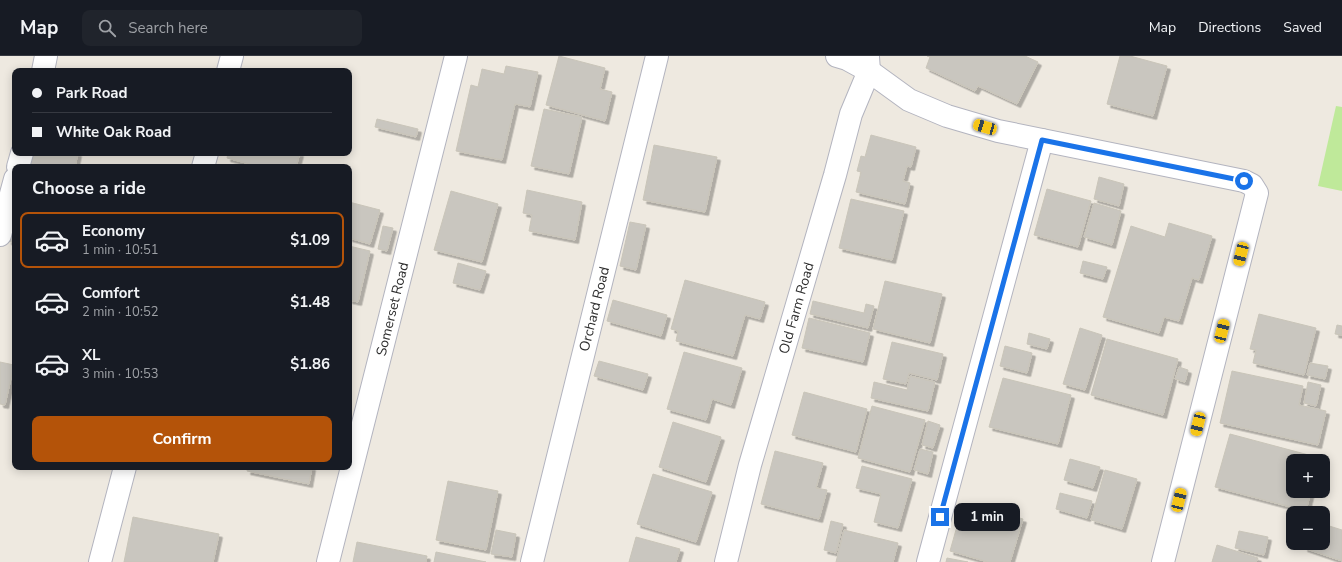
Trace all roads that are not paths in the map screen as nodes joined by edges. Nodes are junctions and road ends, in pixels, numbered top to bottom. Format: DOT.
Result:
graph roads {
  1 [pos="46,56"];
  2 [pos="456,56"];
  3 [pos="657,56"];
  4 [pos="837,56"];
  5 [pos="868,64"];
  6 [pos="43,68"];
  7 [pos="1042,140"];
  8 [pos="12,189"];
  9 [pos="0,235"];
  10 [pos="352,467"];
  11 [pos="124,470"];
  12 [pos="351,470"];
  13 [pos="100,562"];
  14 [pos="328,562"];
  15 [pos="532,562"];
  16 [pos="726,562"];
  17 [pos="928,562"];
  18 [pos="1163,562"];
  1 -- 6 [label="street"];
  2 -- 10 [label="street, Somerset Road"];
  3 -- 15 [label="street, Orchard Road"];
  4 -- 5 [label="street"];
  5 -- 7 [label="street"];
  5 -- 16 [label="street, Old Farm Road"];
  7 -- 17 [label="street"];
  7 -- 18 [label="street"];
  8 -- 9 [label="street"];
  11 -- 13 [label="street"];
  12 -- 14 [label="street, Somerset Road"];
}
